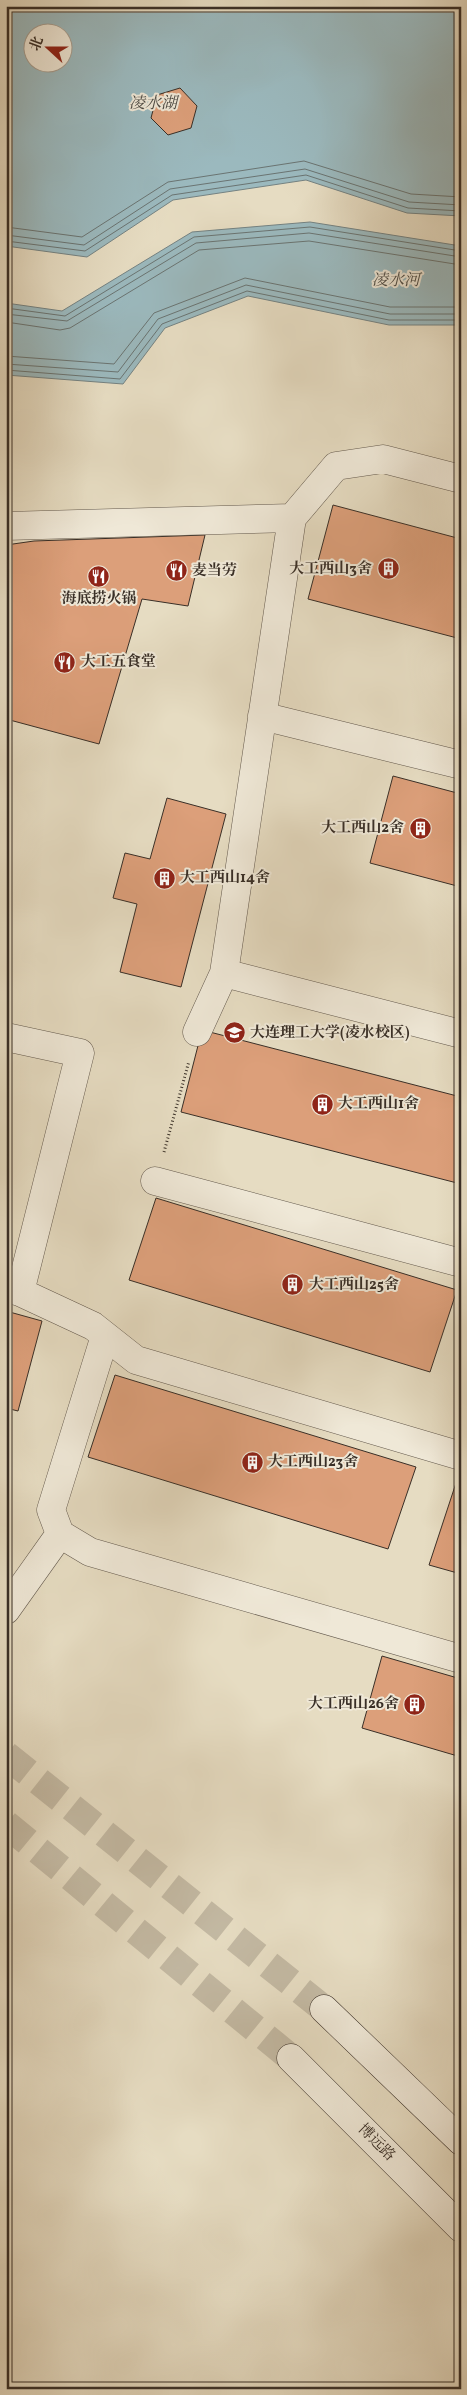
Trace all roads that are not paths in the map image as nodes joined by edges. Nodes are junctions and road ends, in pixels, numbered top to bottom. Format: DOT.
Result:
graph roads {
  1 [pos="461,479"];
  2 [pos="292,518"];
  3 [pos="6,526"];
  4 [pos="262,716"];
  5 [pos="461,765"];
  6 [pos="224,973"];
  7 [pos="197,1032"];
  8 [pos="461,1034"];
  9 [pos="6,1037"];
  10 [pos="155,1181"];
  11 [pos="461,1263"];
  12 [pos="13,1290"];
  13 [pos="106,1336"];
  14 [pos="461,1456"];
  15 [pos="60,1534"];
  16 [pos="6,1610"];
  17 [pos="461,1659"];
  18 [pos="324,2009"];
  19 [pos="291,2058"];
  20 [pos="461,2141"];
  21 [pos="461,2228"];
  1 -- 2 [label="street"];
  2 -- 3 [label="street"];
  2 -- 4 [label="street"];
  4 -- 5 [label="street"];
  4 -- 6 [label="street"];
  6 -- 7 [label="street"];
  6 -- 8 [label="street"];
  9 -- 12 [label="street"];
  10 -- 11 [label="street"];
  12 -- 13 [label="street"];
  13 -- 14 [label="street"];
  13 -- 15 [label="street"];
  15 -- 16 [label="street"];
  15 -- 17 [label="street"];
  18 -- 20 [label="street"];
  19 -- 21 [label="street, 博远路"];
}
